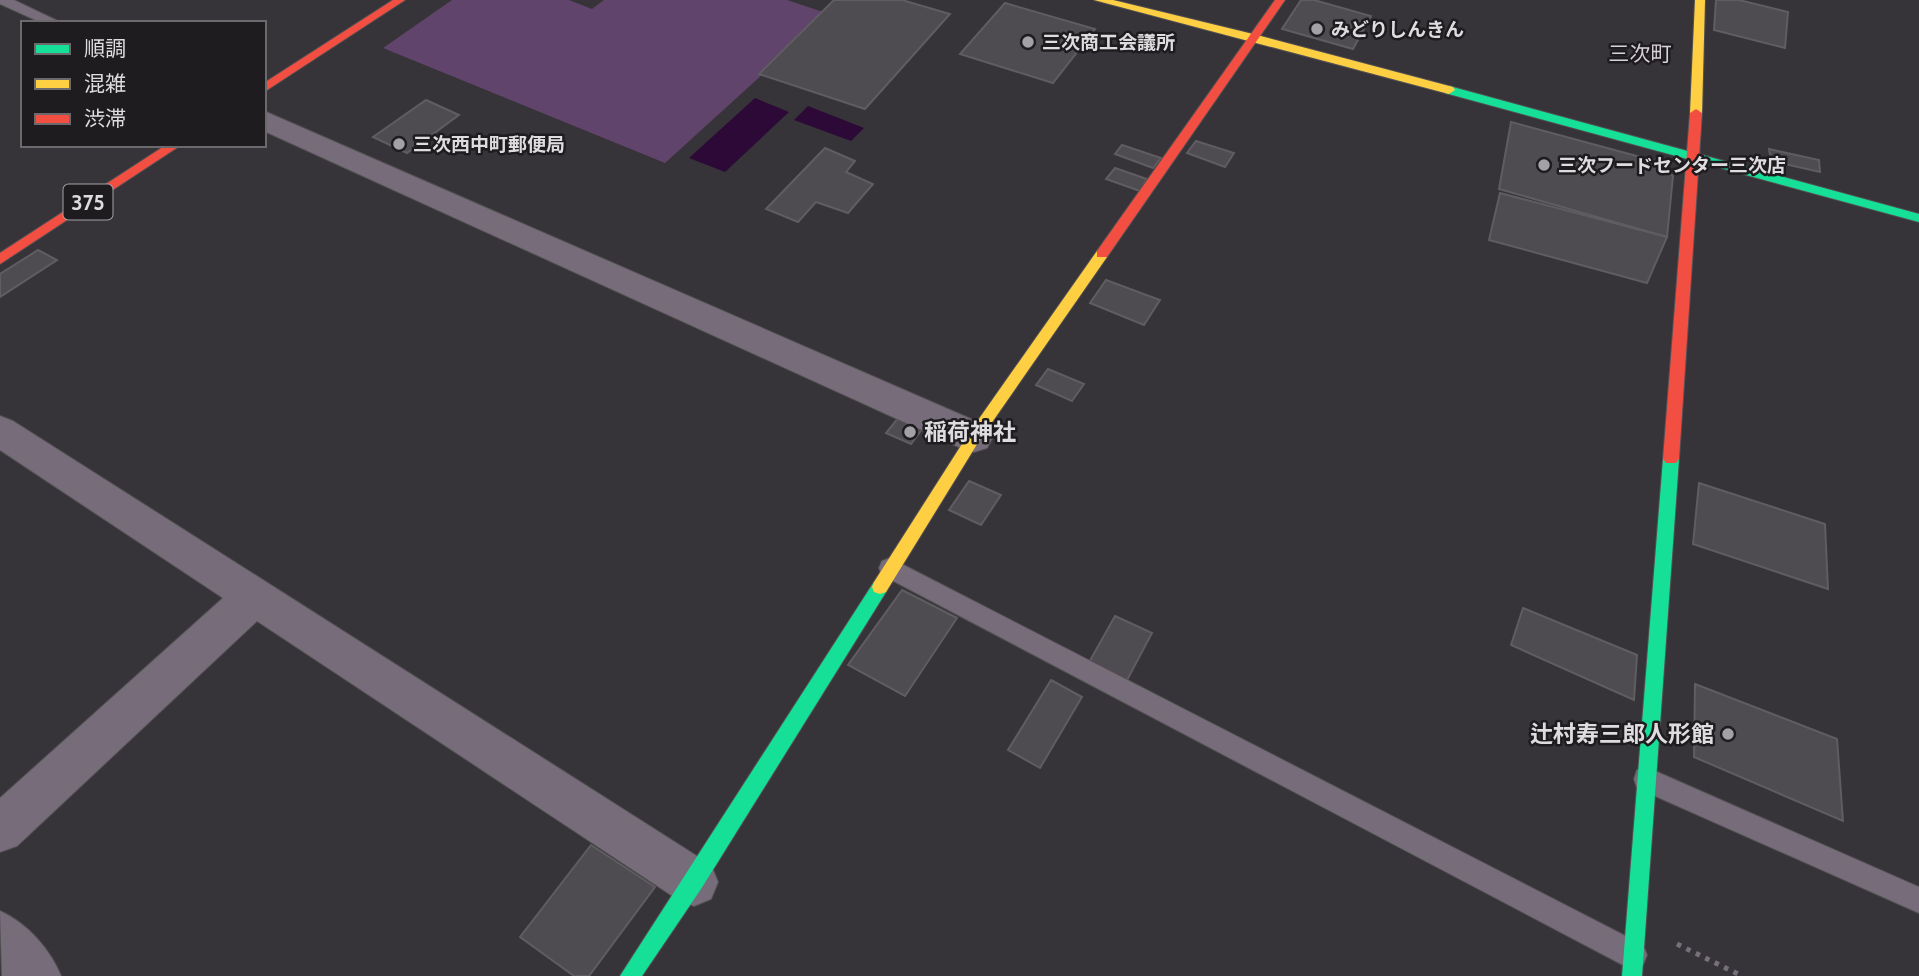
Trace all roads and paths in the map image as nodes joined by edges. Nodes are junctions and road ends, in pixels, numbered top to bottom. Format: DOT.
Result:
graph roads {
  1 [pos="2,0"];
  2 [pos="400,0"];
  3 [pos="1099,0"];
  4 [pos="1280,0"];
  5 [pos="1700,0"];
  6 [pos="50,21"];
  7 [pos="1253,37"];
  8 [pos="266,87"];
  9 [pos="266,121"];
  10 [pos="172,147"];
  11 [pos="1694,159"];
  12 [pos="1919,218"];
  13 [pos="0,259"];
  14 [pos="0,431"];
  15 [pos="974,437"];
  16 [pos="890,568"];
  17 [pos="255,596"];
  18 [pos="1646,779"];
  19 [pos="0,829"];
  20 [pos="694,882"];
  21 [pos="1919,900"];
  22 [pos="1635,924"];
  23 [pos="0,936"];
  24 [pos="1633,965"];
  25 [pos="36,976"];
  26 [pos="630,976"];
  27 [pos="1742,976"];
  1 -- 6 [label="lane"];
  2 -- 8 [label="main road"];
  3 -- 7 [label="main road"];
  4 -- 7 [label="main road"];
  5 -- 11 [label="main road"];
  7 -- 11 [label="main road"];
  7 -- 15 [label="main road"];
  9 -- 15 [label="street"];
  10 -- 13 [label="main road, 375"];
  11 -- 12 [label="main road"];
  11 -- 18 [label="main road"];
  14 -- 17 [label="street"];
  15 -- 16 [label="main road"];
  16 -- 20 [label="main road"];
  16 -- 24 [label="lane"];
  17 -- 19 [label="street"];
  17 -- 20 [label="street"];
  18 -- 21 [label="lane"];
  18 -- 22 [label="main road"];
  20 -- 26 [label="main road"];
  22 -- 24 [label="main road"];
  22 -- 27 [label="path"];
  23 -- 25 [label="street"];
}
